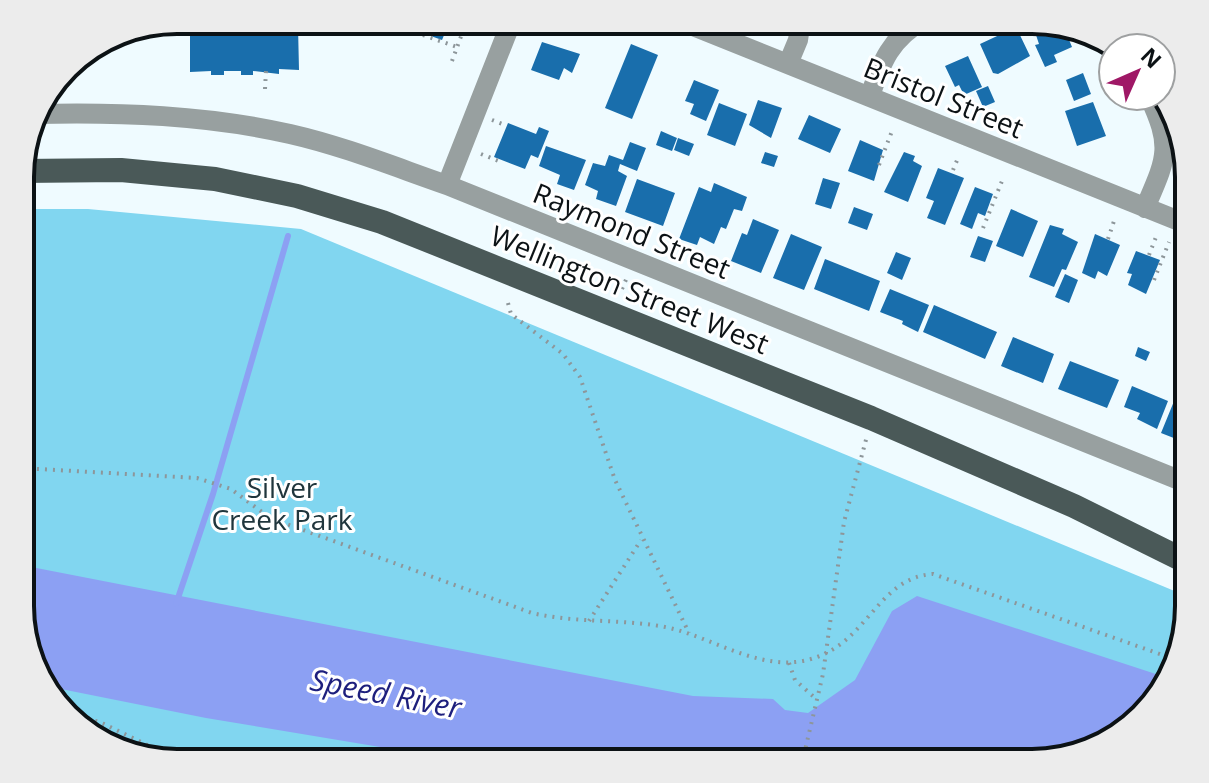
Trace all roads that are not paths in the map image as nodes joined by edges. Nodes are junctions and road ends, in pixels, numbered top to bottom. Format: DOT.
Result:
graph roads {
  1 [pos="506,34"];
  2 [pos="713,34"];
  3 [pos="799,34"];
  4 [pos="902,34"];
  5 [pos="788,64"];
  6 [pos="870,96"];
  7 [pos="1156,112"];
  8 [pos="49,114"];
  9 [pos="34,171"];
  10 [pos="447,185"];
  11 [pos="1145,208"];
  12 [pos="1175,220"];
  13 [pos="1175,478"];
  14 [pos="1175,556"];
  1 -- 10 [label="street"];
  2 -- 5 [label="street, Bristol Street"];
  3 -- 5 [label="street"];
  4 -- 6 [label="street"];
  5 -- 6 [label="street, Bristol Street"];
  6 -- 11 [label="street, Bristol Street"];
  7 -- 11 [label="street"];
  8 -- 10 [label="street, Raymond Street"];
  9 -- 14 [label="main road, Wellington Street West"];
  10 -- 13 [label="street, Raymond Street"];
  11 -- 12 [label="street, Bristol Street"];
}
